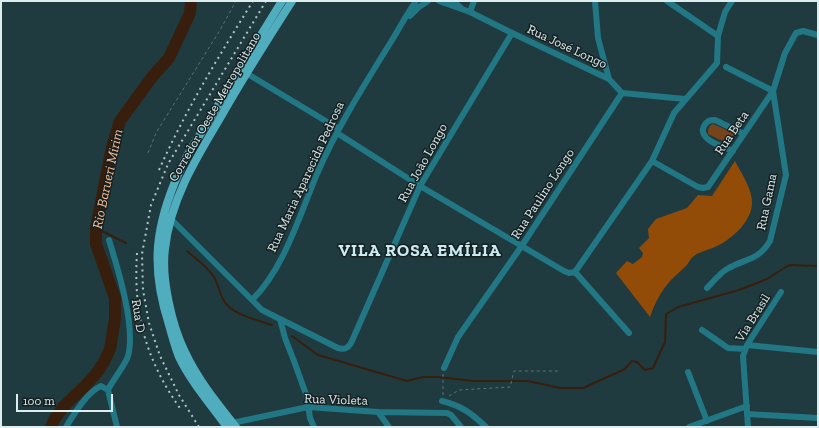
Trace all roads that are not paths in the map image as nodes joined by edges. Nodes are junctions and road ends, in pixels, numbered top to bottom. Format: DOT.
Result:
graph roads {
  1 [pos="282,1"];
  2 [pos="292,1"];
  3 [pos="416,1"];
  4 [pos="428,1"];
  5 [pos="439,1"];
  6 [pos="453,1"];
  7 [pos="474,1"];
  8 [pos="595,1"];
  9 [pos="667,1"];
  10 [pos="732,1"];
  11 [pos="462,9"];
  12 [pos="470,12"];
  13 [pos="404,22"];
  14 [pos="512,33"];
  15 [pos="818,35"];
  16 [pos="718,36"];
  17 [pos="726,66"];
  18 [pos="246,72"];
  19 [pos="609,79"];
  20 [pos="772,91"];
  21 [pos="622,93"];
  22 [pos="685,98"];
  23 [pos="338,131"];
  24 [pos="744,134"];
  25 [pos="733,151"];
  26 [pos="652,162"];
  27 [pos="180,170"];
  28 [pos="420,186"];
  29 [pos="171,219"];
  30 [pos="109,240"];
  31 [pos="521,247"];
  32 [pos="574,272"];
  33 [pos="707,288"];
  34 [pos="781,292"];
  35 [pos="252,300"];
  36 [pos="280,319"];
  37 [pos="702,330"];
  38 [pos="628,333"];
  39 [pos="746,347"];
  40 [pos="818,352"];
  41 [pos="444,368"];
  42 [pos="688,372"];
  43 [pos="108,390"];
  44 [pos="442,400"];
  45 [pos="747,406"];
  46 [pos="308,407"];
  47 [pos="378,412"];
  48 [pos="747,414"];
  49 [pos="818,418"];
  50 [pos="707,421"];
  51 [pos="232,426"];
  52 [pos="66,427"];
  53 [pos="117,427"];
  54 [pos="314,427"];
  55 [pos="389,427"];
  56 [pos="461,427"];
  57 [pos="486,427"];
  58 [pos="689,427"];
  59 [pos="748,427"];
  1 -- 27 [label="main road"];
  2 -- 18 [label="main road, Corredor Oeste Metropolitano"];
  3 -- 13 [label="street, Rua Maria Aparecida Pedrosa"];
  4 -- 13 [label="street, Rua Maria Aparecida Pedrosa"];
  5 -- 11 [label="street, Rua José Longo"];
  6 -- 11 [label="street, Rua José Longo"];
  7 -- 12 [label="street"];
  8 -- 19 [label="street"];
  9 -- 16 [label="street"];
  10 -- 16 [label="street"];
  11 -- 12 [label="street, Rua José Longo"];
  12 -- 14 [label="street, Rua José Longo"];
  13 -- 23 [label="street, Rua Maria Aparecida Pedrosa"];
  14 -- 19 [label="street, Rua José Longo"];
  14 -- 28 [label="street, Rua João Longo"];
  15 -- 20 [label="street"];
  16 -- 22 [label="street"];
  17 -- 20 [label="street"];
  18 -- 23 [label="street"];
  18 -- 29 [label="main road, Corredor Oeste Metropolitano"];
  19 -- 21 [label="street, Rua José Longo"];
  20 -- 24 [label="street, Rua Beta"];
  20 -- 33 [label="street, Rua Gama"];
  21 -- 22 [label="street"];
  21 -- 31 [label="street, Rua Paulino Longo"];
  22 -- 26 [label="street"];
  23 -- 28 [label="street"];
  23 -- 35 [label="street, Rua Maria Aparecida Pedrosa"];
  24 -- 25 [label="street, Rua Beta"];
  24 -- 25 [label="street"];
  25 -- 26 [label="street, Rua Beta"];
  26 -- 32 [label="street"];
  27 -- 29 [label="main road"];
  27 -- 51 [label="main road"];
  28 -- 31 [label="street"];
  28 -- 36 [label="street, Rua João Longo"];
  29 -- 35 [label="street"];
  29 -- 51 [label="main road, Corredor Oeste Metropolitano"];
  30 -- 43 [label="street, Rua D"];
  31 -- 32 [label="street"];
  31 -- 41 [label="street, Rua Paulino Longo"];
  32 -- 38 [label="street"];
  34 -- 39 [label="street, Via Brasil"];
  35 -- 36 [label="street"];
  36 -- 46 [label="street"];
  37 -- 39 [label="street"];
  39 -- 40 [label="street"];
  39 -- 45 [label="street, Via Brasil"];
  42 -- 50 [label="street"];
  43 -- 52 [label="street"];
  43 -- 53 [label="street"];
  44 -- 57 [label="street"];
  45 -- 48 [label="street, Via Brasil"];
  45 -- 50 [label="street"];
  46 -- 47 [label="street, Rua Violeta"];
  46 -- 51 [label="street, Rua Violeta"];
  46 -- 54 [label="street"];
  47 -- 55 [label="street"];
  47 -- 56 [label="street, Rua Violeta"];
  48 -- 49 [label="street"];
  48 -- 59 [label="street, Via Brasil"];
  50 -- 58 [label="street"];
}
